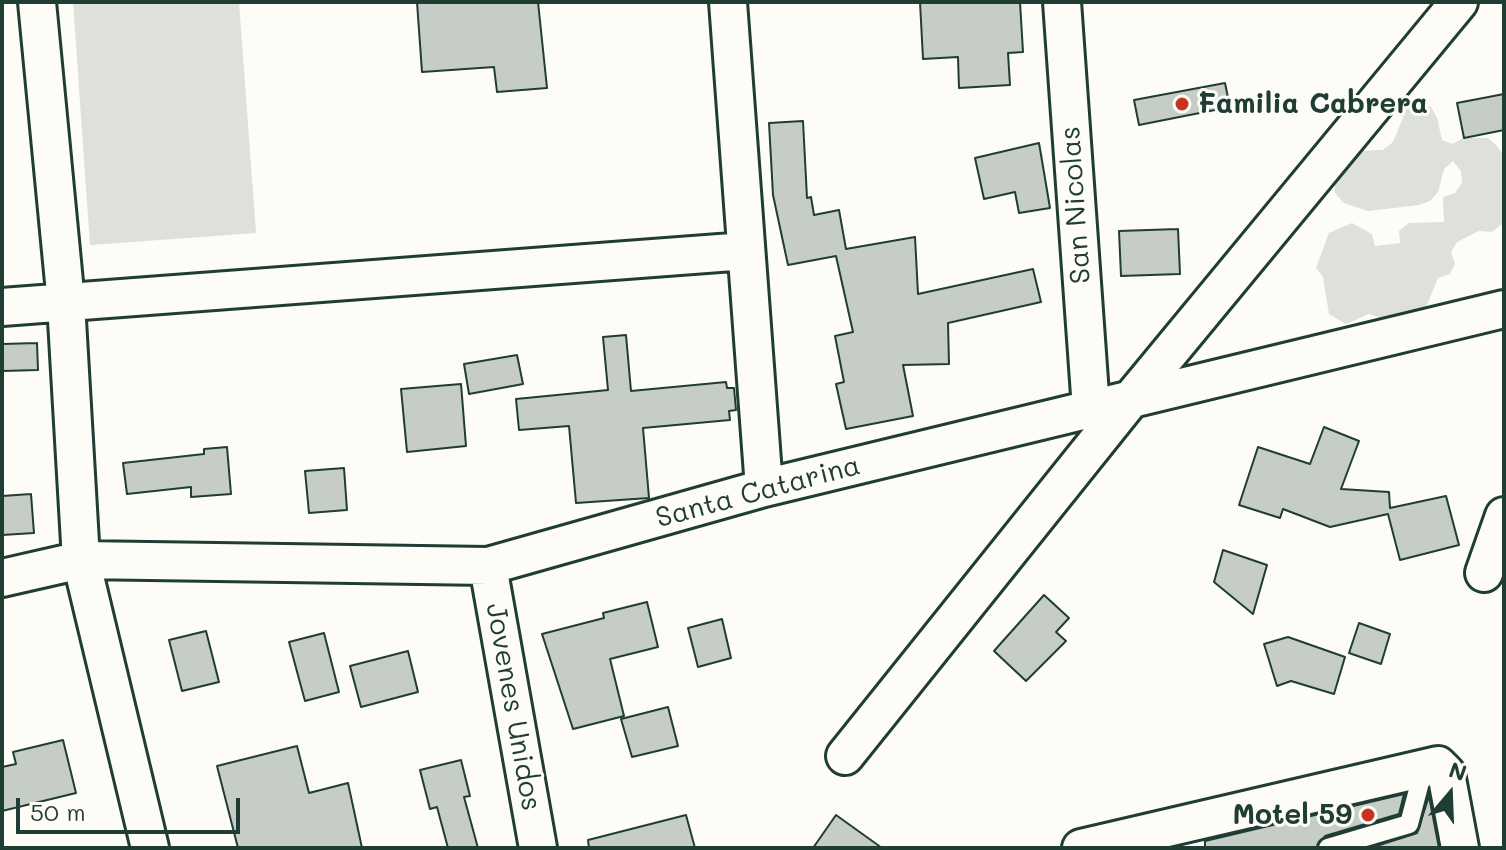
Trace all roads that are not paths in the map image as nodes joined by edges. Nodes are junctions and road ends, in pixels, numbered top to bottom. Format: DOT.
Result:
graph roads {
  1 [pos="37,2"];
  2 [pos="728,2"];
  3 [pos="1062,2"];
  4 [pos="1459,2"];
  5 [pos="746,251"];
  6 [pos="66,303"];
  7 [pos="2,307"];
  8 [pos="1504,309"];
  9 [pos="1131,399"];
  10 [pos="1091,409"];
  11 [pos="764,488"];
  12 [pos="1504,516"];
  13 [pos="81,560"];
  14 [pos="488,566"];
  15 [pos="1484,573"];
  16 [pos="2,578"];
  17 [pos="845,756"];
  18 [pos="1424,767"];
  19 [pos="1103,845"];
  20 [pos="150,848"];
  21 [pos="538,848"];
  22 [pos="1328,848"];
  23 [pos="1460,848"];
  1 -- 6 [label="street"];
  2 -- 5 [label="street"];
  3 -- 10 [label="street, San Nicolas"];
  4 -- 9 [label="street"];
  5 -- 6 [label="street"];
  5 -- 11 [label="street"];
  6 -- 7 [label="street"];
  6 -- 13 [label="street"];
  8 -- 9 [label="street, Santa Catarina"];
  9 -- 10 [label="street, Santa Catarina"];
  9 -- 17 [label="street"];
  10 -- 11 [label="street, Santa Catarina"];
  11 -- 14 [label="street, Santa Catarina"];
  12 -- 15 [label="street"];
  13 -- 14 [label="street, Santa Catarina"];
  13 -- 16 [label="street, Santa Catarina"];
  13 -- 20 [label="street"];
  14 -- 21 [label="street, Jovenes Unidos"];
  18 -- 19 [label="street"];
  18 -- 22 [label="lane"];
  18 -- 23 [label="street"];
}
